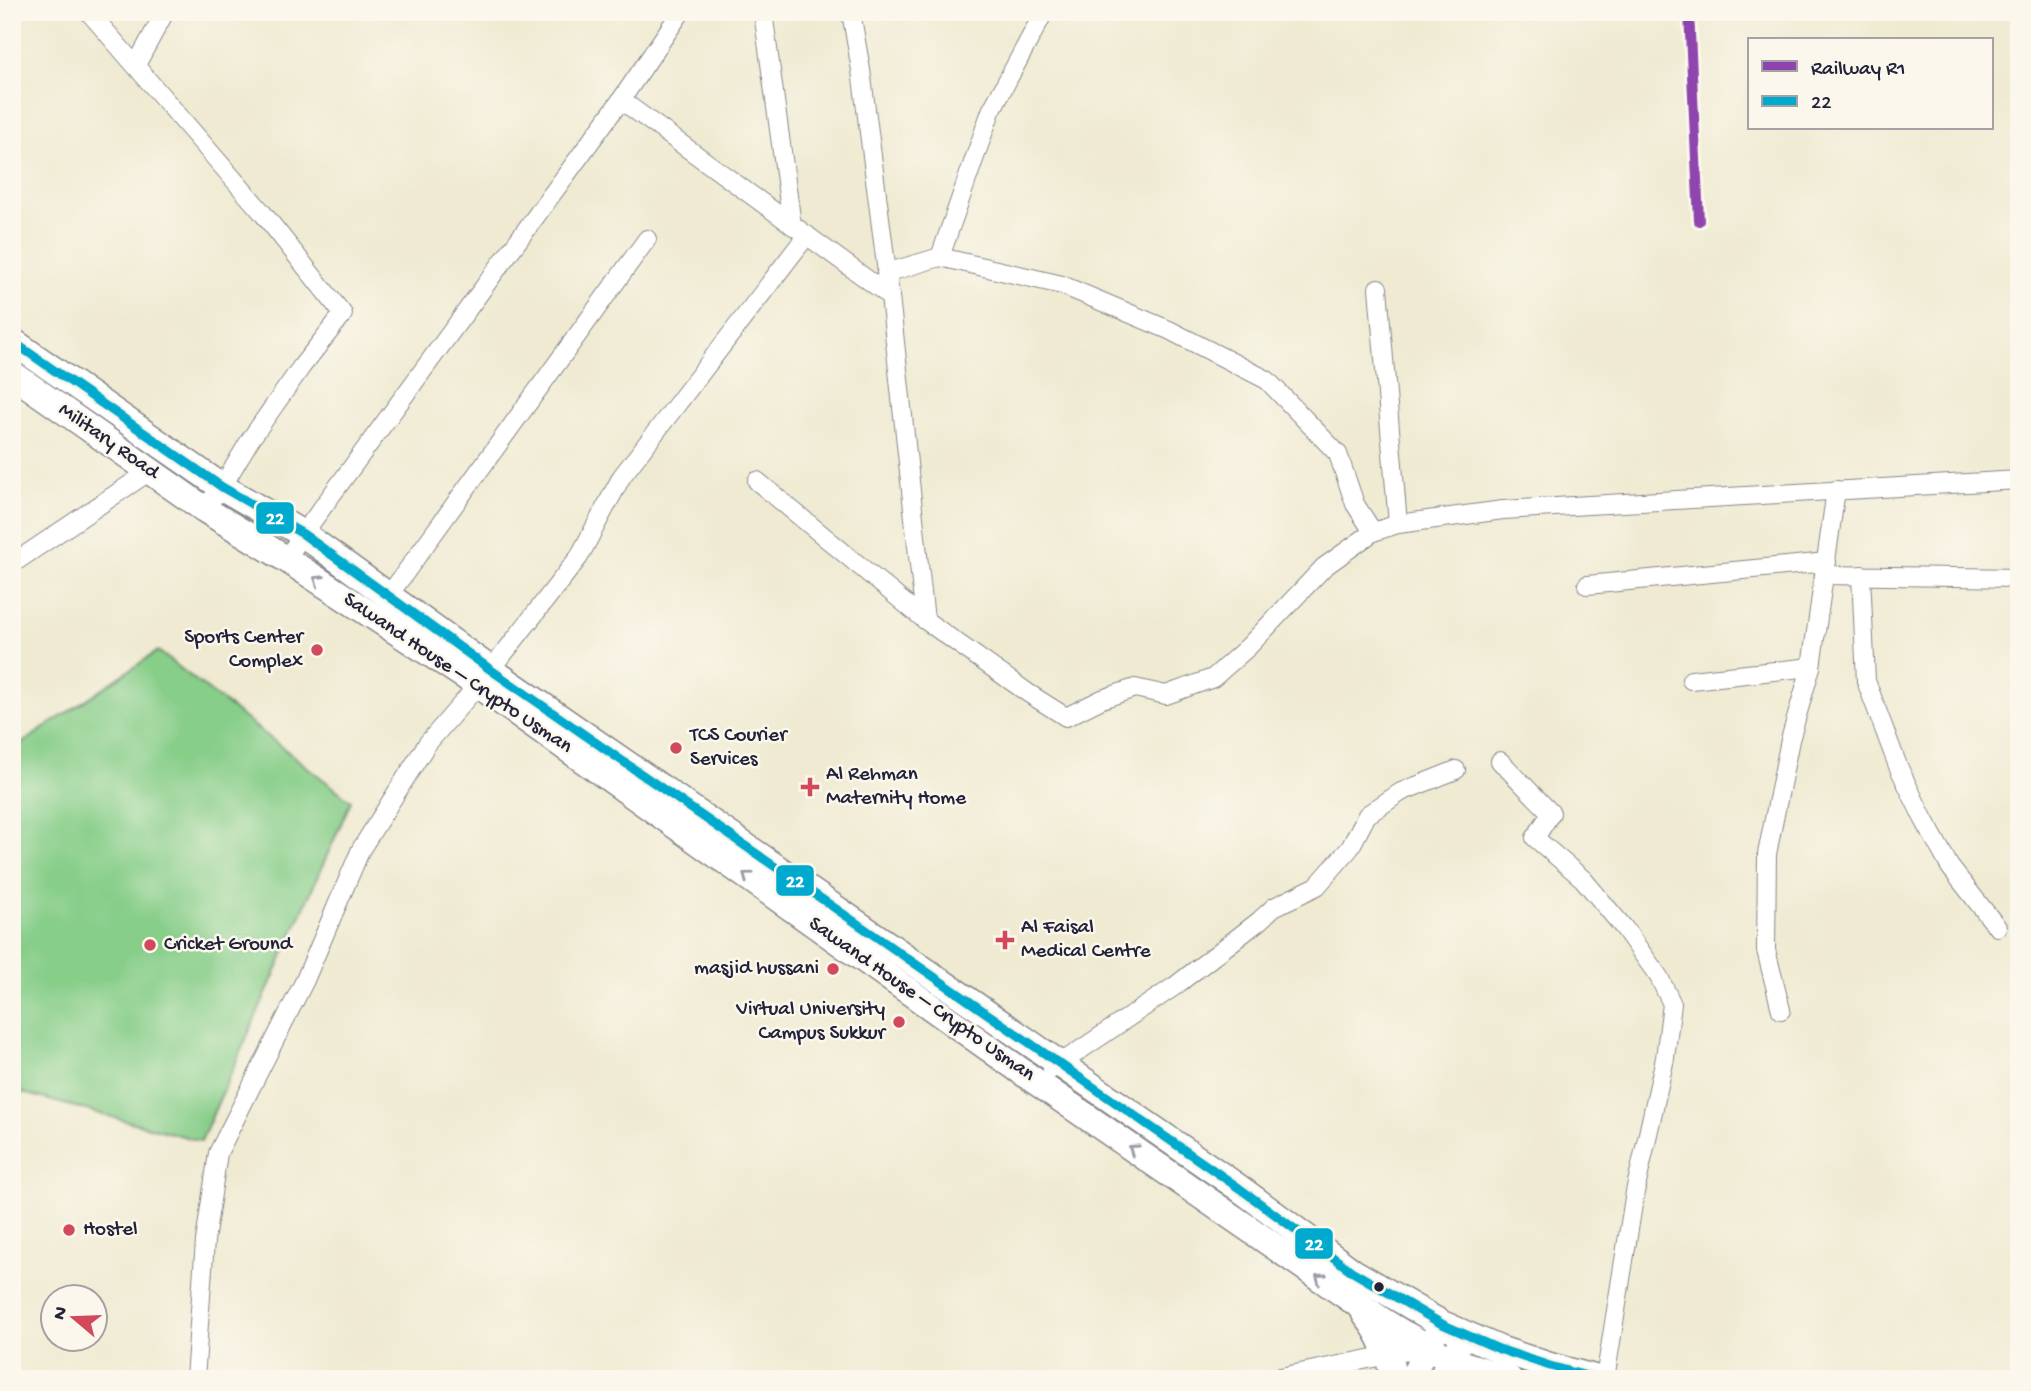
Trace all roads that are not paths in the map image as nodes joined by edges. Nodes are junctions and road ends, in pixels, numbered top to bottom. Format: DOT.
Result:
graph roads {
  1 [pos="89,12"];
  2 [pos="165,12"];
  3 [pos="681,12"];
  4 [pos="763,12"];
  5 [pos="851,12"];
  6 [pos="1044,12"];
  7 [pos="136,65"];
  8 [pos="621,100"];
  9 [pos="799,230"];
  10 [pos="647,239"];
  11 [pos="940,257"];
  12 [pos="886,273"];
  13 [pos="1378,288"];
  14 [pos="890,296"];
  15 [pos="12,341"];
  16 [pos="12,374"];
  17 [pos="150,471"];
  18 [pos="2019,480"];
  19 [pos="757,481"];
  20 [pos="222,487"];
  21 [pos="1836,490"];
  22 [pos="204,509"];
  23 [pos="1398,524"];
  24 [pos="1373,532"];
  25 [pos="303,534"];
  26 [pos="286,559"];
  27 [pos="12,564"];
  28 [pos="1826,568"];
  29 [pos="1861,575"];
  30 [pos="2019,578"];
  31 [pos="1587,585"];
  32 [pos="389,594"];
  33 [pos="925,620"];
  34 [pos="1811,667"];
  35 [pos="484,678"];
  36 [pos="1691,680"];
  37 [pos="1500,761"];
  38 [pos="1456,770"];
  39 [pos="1997,927"];
  40 [pos="1781,1010"];
  41 [pos="1059,1065"];
  42 [pos="1035,1081"];
  43 [pos="1354,1302"];
  44 [pos="1453,1329"];
  45 [pos="1427,1347"];
  46 [pos="1390,1367"];
  47 [pos="1445,1369"];
  48 [pos="195,1379"];
  49 [pos="1271,1379"];
  50 [pos="1410,1379"];
  51 [pos="1509,1379"];
  52 [pos="1598,1379"];
  53 [pos="1605,1379"];
  1 -- 7 [label="street"];
  2 -- 7 [label="street"];
  3 -- 8 [label="street"];
  4 -- 9 [label="street"];
  5 -- 12 [label="street"];
  6 -- 11 [label="street"];
  7 -- 20 [label="street"];
  8 -- 9 [label="street"];
  8 -- 25 [label="street"];
  9 -- 14 [label="street"];
  9 -- 35 [label="street"];
  10 -- 32 [label="street"];
  11 -- 12 [label="street"];
  11 -- 24 [label="street"];
  12 -- 14 [label="street"];
  13 -- 23 [label="street"];
  14 -- 33 [label="street"];
  15 -- 20 [label="main road, Military Road"];
  16 -- 17 [label="main road, Military Road"];
  17 -- 22 [label="main road, Military Road"];
  17 -- 27 [label="street"];
  18 -- 21 [label="street"];
  19 -- 33 [label="street"];
  20 -- 22 [label="street"];
  20 -- 25 [label="main road, Military Road"];
  21 -- 23 [label="street"];
  21 -- 28 [label="street"];
  22 -- 26 [label="main road, Sawand House – Crypto Usman"];
  23 -- 24 [label="street"];
  24 -- 33 [label="street"];
  25 -- 26 [label="street"];
  25 -- 32 [label="main road, Military Road"];
  35 -- 26 [label="main road, Sawand House – Crypto Usman, one-way"];
  28 -- 29 [label="street"];
  28 -- 31 [label="street"];
  28 -- 34 [label="street"];
  29 -- 30 [label="street"];
  29 -- 39 [label="street"];
  32 -- 35 [label="main road, Military Road"];
  34 -- 36 [label="street"];
  34 -- 40 [label="street"];
  35 -- 41 [label="main road, Military Road"];
  42 -- 35 [label="main road, Sawand House – Crypto Usman, one-way"];
  35 -- 48 [label="street"];
  37 -- 53 [label="street"];
  38 -- 41 [label="street"];
  41 -- 42 [label="street"];
  41 -- 44 [label="main road, Military Road"];
  43 -- 42 [label="main road, Sawand House – Crypto Usman, one-way"];
  43 -- 45 [label="main road, Sawand House – Crypto Usman"];
  43 -- 46 [label="main road"];
  44 -- 45 [label="main road"];
  44 -- 47 [label="main road"];
  44 -- 52 [label="main road, Military Road"];
  45 -- 46 [label="street"];
  45 -- 47 [label="main road, Sawand House – Crypto Usman"];
  45 -- 50 [label="main road"];
  46 -- 49 [label="street"];
  47 -- 51 [label="main road, Sawand House – Crypto Usman"];
}
